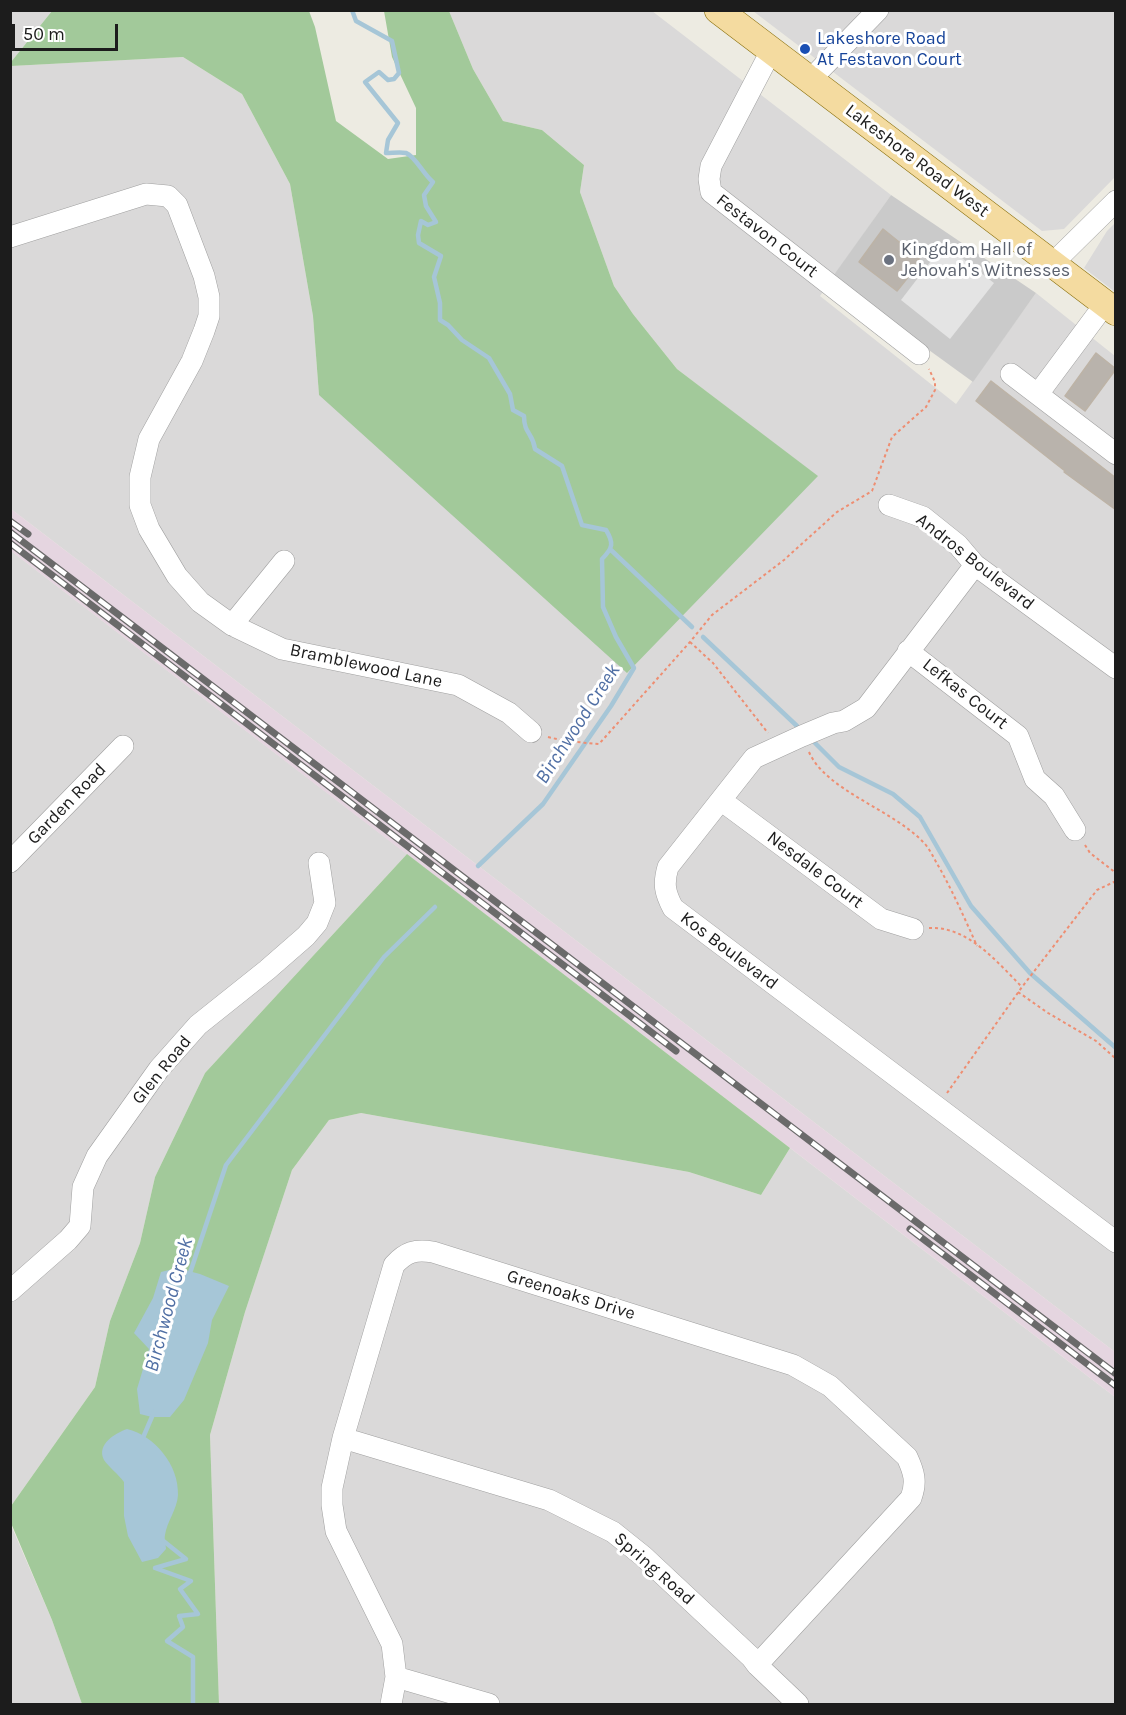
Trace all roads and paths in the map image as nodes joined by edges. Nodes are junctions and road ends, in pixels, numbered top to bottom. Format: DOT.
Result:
graph roads {
  1 [pos="718,10"];
  2 [pos="878,10"];
  3 [pos="771,51"];
  4 [pos="810,80"];
  5 [pos="1116,201"];
  6 [pos="10,237"];
  7 [pos="1052,264"];
  8 [pos="1110,308"];
  9 [pos="919,354"];
  10 [pos="1011,374"];
  11 [pos="1038,394"];
  12 [pos="1116,454"];
  13 [pos="889,505"];
  14 [pos="284,561"];
  15 [pos="975,565"];
  16 [pos="232,625"];
  17 [pos="690,642"];
  18 [pos="908,651"];
  19 [pos="1116,668"];
  20 [pos="531,732"];
  21 [pos="802,736"];
  22 [pos="565,741"];
  23 [pos="123,746"];
  24 [pos="778,746"];
  25 [pos="722,801"];
  26 [pos="1075,830"];
  27 [pos="10,862"];
  28 [pos="319,863"];
  29 [pos="1116,873"];
  30 [pos="1116,881"];
  31 [pos="913,929"];
  32 [pos="977,946"];
  33 [pos="1022,987"];
  34 [pos="1018,993"];
  35 [pos="1116,1059"];
  36 [pos="936,1107"];
  37 [pos="1116,1242"];
  38 [pos="10,1291"];
  39 [pos="343,1438"];
  40 [pos="757,1665"];
  41 [pos="396,1677"];
  42 [pos="391,1704"];
  43 [pos="489,1704"];
  44 [pos="798,1704"];
  1 -- 3 [label="main road, Lakeshore Road West"];
  2 -- 4 [label="street"];
  3 -- 4 [label="main road, Lakeshore Road West"];
  3 -- 9 [label="street, Festavon Court"];
  4 -- 7 [label="main road, Lakeshore Road West"];
  5 -- 7 [label="street"];
  6 -- 16 [label="street, Bramblewood Lane"];
  7 -- 8 [label="main road, Lakeshore Road West"];
  8 -- 11 [label="street"];
  9 -- 17 [label="path"];
  10 -- 11 [label="street"];
  11 -- 12 [label="street"];
  13 -- 15 [label="street, Andros Boulevard"];
  14 -- 16 [label="street"];
  15 -- 18 [label="street, Kos Boulevard"];
  15 -- 19 [label="street, Andros Boulevard"];
  16 -- 20 [label="street, Bramblewood Lane"];
  17 -- 22 [label="path"];
  17 -- 24 [label="path"];
  18 -- 21 [label="street, Kos Boulevard"];
  18 -- 26 [label="street, Lefkas Court"];
  21 -- 24 [label="street, Kos Boulevard"];
  21 -- 32 [label="path"];
  23 -- 27 [label="street, Garden Road"];
  24 -- 25 [label="street, Kos Boulevard"];
  25 -- 31 [label="street, Nesdale Court"];
  25 -- 36 [label="street, Kos Boulevard"];
  26 -- 29 [label="path"];
  28 -- 38 [label="street, Glen Road"];
  30 -- 33 [label="path"];
  31 -- 32 [label="path"];
  32 -- 33 [label="path"];
  33 -- 34 [label="path"];
  34 -- 35 [label="path"];
  34 -- 36 [label="path"];
  36 -- 37 [label="street, Kos Boulevard"];
  39 -- 40 [label="street, Spring Road"];
  39 -- 40 [label="street, Greenoaks Drive"];
  39 -- 41 [label="street, Greenoaks Drive"];
  40 -- 44 [label="street, Spring Road"];
  41 -- 42 [label="street, Greenoaks Drive"];
  41 -- 43 [label="street"];
}
